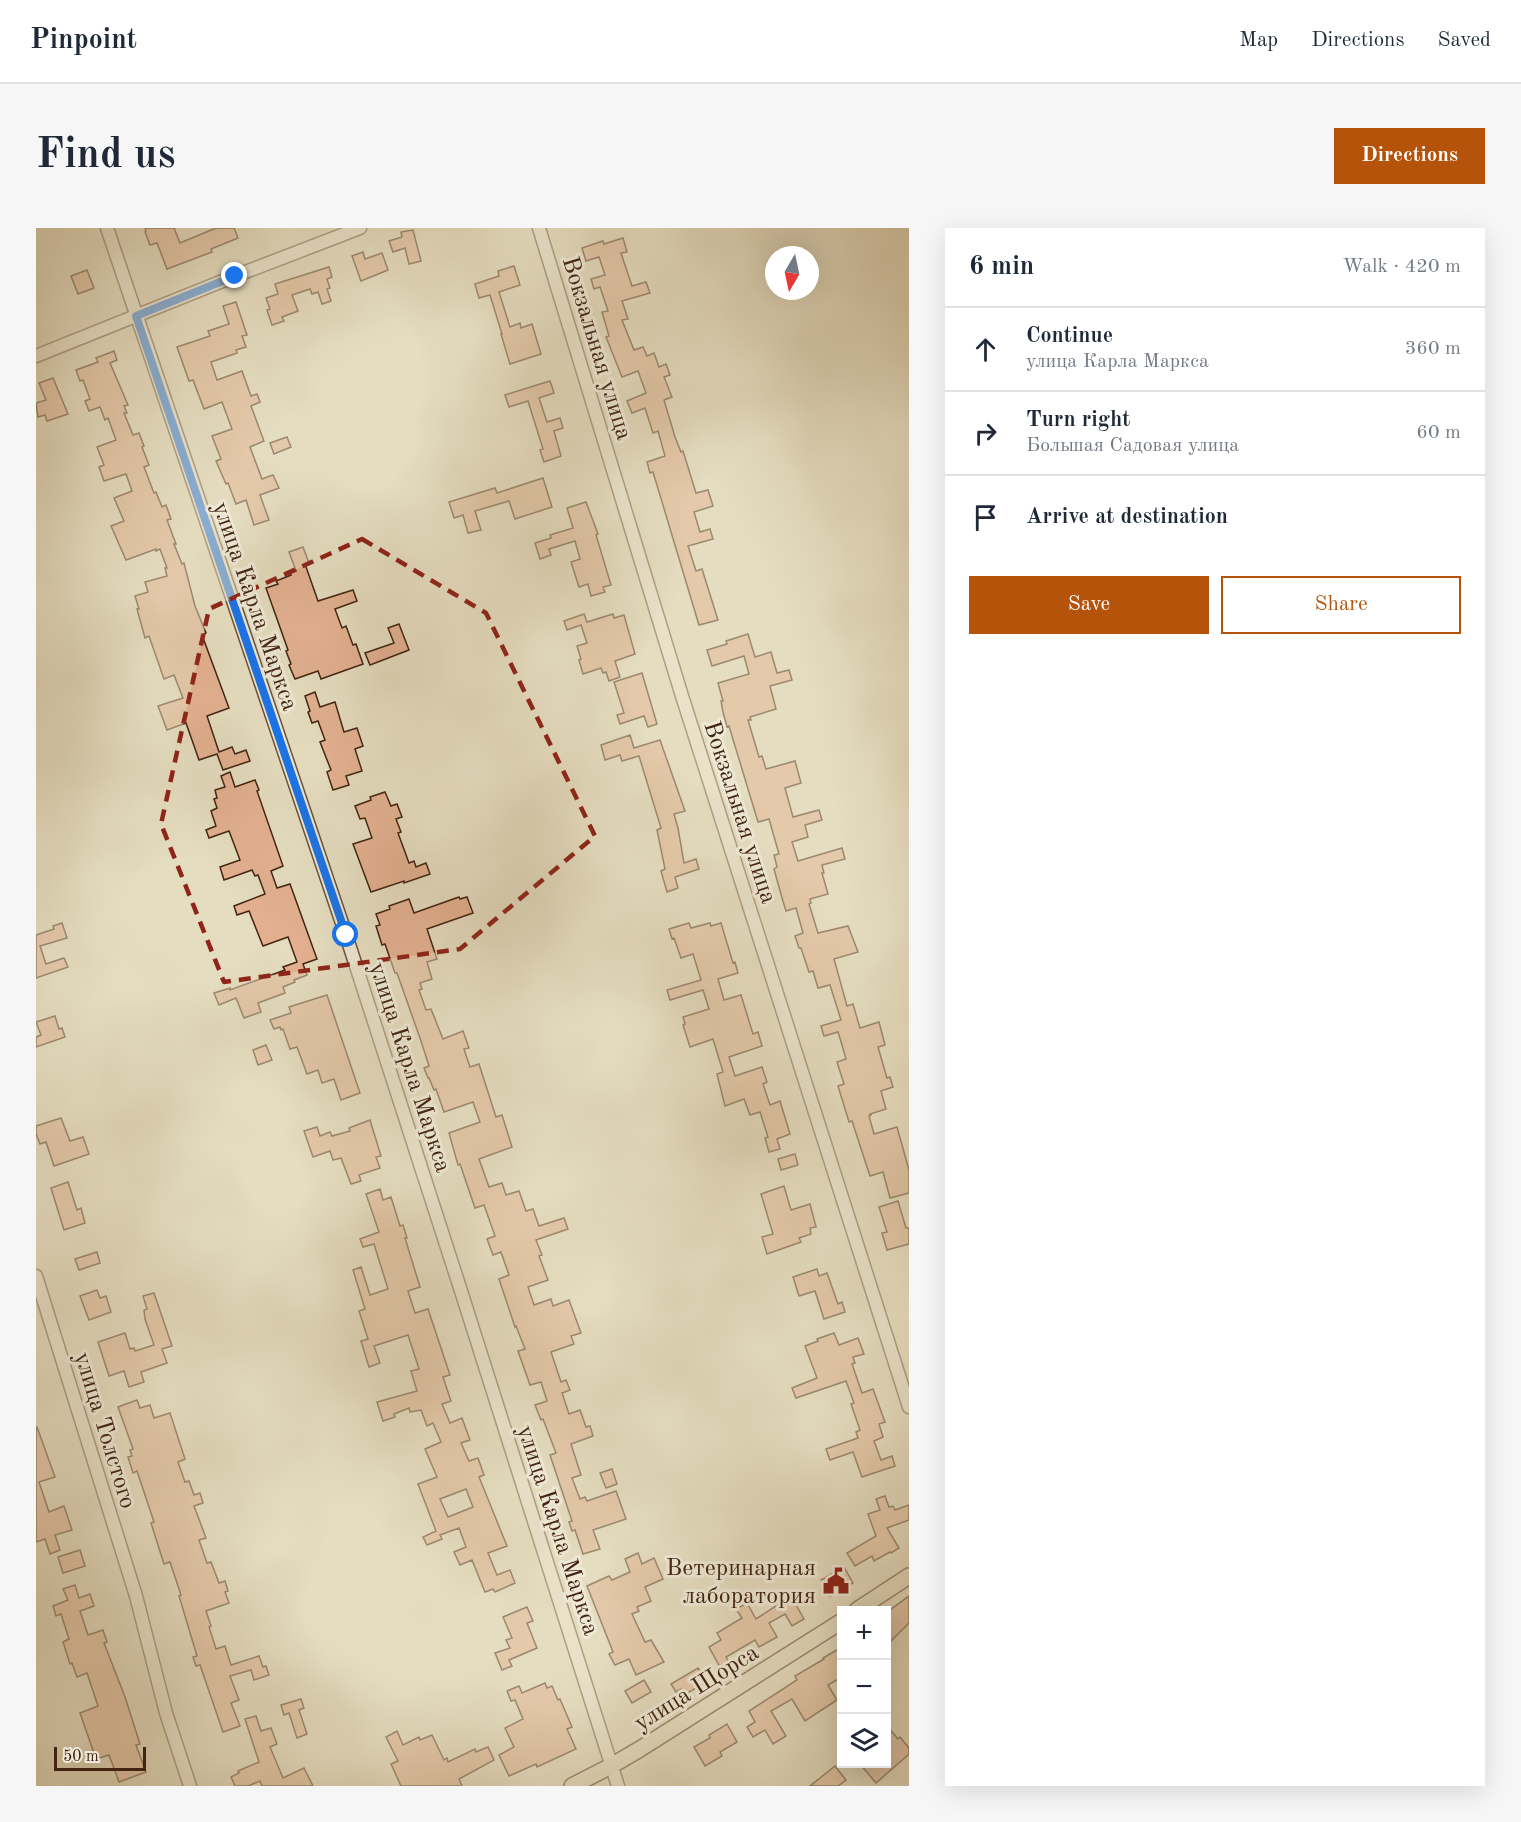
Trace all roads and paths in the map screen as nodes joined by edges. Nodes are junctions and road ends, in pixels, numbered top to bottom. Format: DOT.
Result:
graph roads {
  1 [pos="107,228"];
  2 [pos="360,228"];
  3 [pos="539,228"];
  4 [pos="136,316"];
  5 [pos="36,356"];
  6 [pos="36,1278"];
  7 [pos="909,1407"];
  8 [pos="909,1576"];
  9 [pos="864,1606"];
  10 [pos="837,1624"];
  11 [pos="611,1766"];
  12 [pos="190,1786"];
  13 [pos="572,1786"];
  14 [pos="618,1786"];
  1 -- 4 [label="street, улица Карла Маркса"];
  2 -- 4 [label="street"];
  3 -- 7 [label="street, Вокзальная улица"];
  4 -- 5 [label="street"];
  4 -- 11 [label="street, улица Карла Маркса"];
  6 -- 12 [label="street, улица Толстого"];
  8 -- 9 [label="main road"];
  10 -- 11 [label="main road, улица Щорса"];
  11 -- 13 [label="main road, улица Щорса"];
  11 -- 14 [label="street, улица Карла Маркса"];
}
